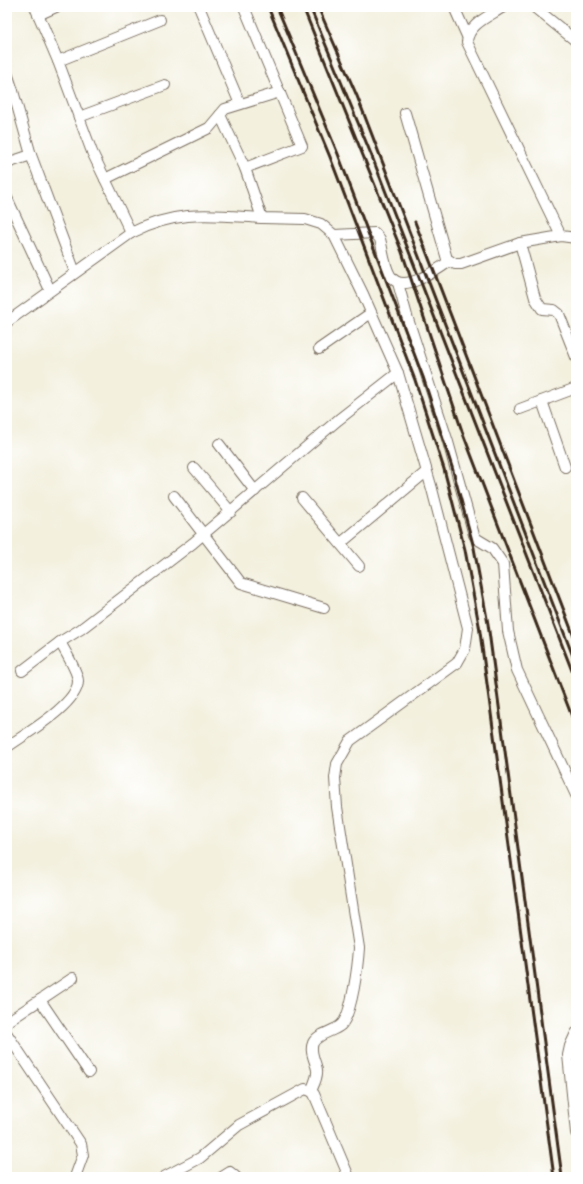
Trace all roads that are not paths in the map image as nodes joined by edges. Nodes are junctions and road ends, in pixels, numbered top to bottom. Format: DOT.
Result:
graph roads {
  1 [pos="56,7"];
  2 [pos="199,7"];
  3 [pos="244,7"];
  4 [pos="454,7"];
  5 [pos="503,7"];
  6 [pos="534,7"];
  7 [pos="36,11"];
  8 [pos="160,20"];
  9 [pos="468,36"];
  10 [pos="576,41"];
  11 [pos="58,60"];
  12 [pos="7,73"];
  13 [pos="165,84"];
  14 [pos="280,92"];
  15 [pos="10,93"];
  16 [pos="240,104"];
  17 [pos="406,113"];
  18 [pos="220,116"];
  19 [pos="79,117"];
  20 [pos="31,155"];
  21 [pos="7,163"];
  22 [pos="245,168"];
  23 [pos="105,180"];
  24 [pos="7,198"];
  25 [pos="262,218"];
  26 [pos="131,233"];
  27 [pos="334,235"];
  28 [pos="561,236"];
  29 [pos="576,238"];
  30 [pos="520,243"];
  31 [pos="450,262"];
  32 [pos="76,272"];
  33 [pos="398,283"];
  34 [pos="50,290"];
  35 [pos="371,313"];
  36 [pos="7,322"];
  37 [pos="319,349"];
  38 [pos="576,357"];
  39 [pos="398,373"];
  40 [pos="576,388"];
  41 [pos="542,401"];
  42 [pos="520,409"];
  43 [pos="219,444"];
  44 [pos="564,467"];
  45 [pos="194,468"];
  46 [pos="426,472"];
  47 [pos="255,491"];
  48 [pos="174,496"];
  49 [pos="302,498"];
  50 [pos="232,512"];
  51 [pos="204,534"];
  52 [pos="341,543"];
  53 [pos="359,566"];
  54 [pos="324,608"];
  55 [pos="60,642"];
  56 [pos="22,671"];
  57 [pos="7,747"];
  58 [pos="576,795"];
  59 [pos="73,978"];
  60 [pos="40,1000"];
  61 [pos="7,1022"];
  62 [pos="576,1033"];
  63 [pos="7,1034"];
  64 [pos="89,1072"];
  65 [pos="311,1091"];
  66 [pos="576,1133"];
  67 [pos="75,1177"];
  68 [pos="164,1177"];
  69 [pos="222,1177"];
  70 [pos="236,1177"];
  71 [pos="349,1177"];
  1 -- 7 [label="street"];
  2 -- 16 [label="street"];
  3 -- 14 [label="street"];
  4 -- 9 [label="street"];
  5 -- 9 [label="street"];
  6 -- 10 [label="street"];
  7 -- 11 [label="street"];
  8 -- 11 [label="street"];
  9 -- 28 [label="street"];
  11 -- 19 [label="street"];
  12 -- 15 [label="street"];
  13 -- 19 [label="street"];
  14 -- 16 [label="street"];
  14 -- 22 [label="street"];
  15 -- 20 [label="street"];
  16 -- 18 [label="street"];
  17 -- 31 [label="street"];
  18 -- 22 [label="street"];
  18 -- 23 [label="street"];
  19 -- 23 [label="street"];
  20 -- 21 [label="street"];
  20 -- 32 [label="street"];
  22 -- 25 [label="street"];
  23 -- 26 [label="street"];
  24 -- 34 [label="street"];
  25 -- 26 [label="street"];
  25 -- 27 [label="street"];
  26 -- 32 [label="street"];
  27 -- 33 [label="street"];
  27 -- 35 [label="street"];
  28 -- 29 [label="street"];
  28 -- 30 [label="street"];
  30 -- 31 [label="street"];
  30 -- 38 [label="street"];
  31 -- 33 [label="street"];
  32 -- 34 [label="street"];
  33 -- 58 [label="street"];
  34 -- 36 [label="street"];
  35 -- 37 [label="street"];
  35 -- 39 [label="street"];
  39 -- 46 [label="street"];
  39 -- 47 [label="street"];
  40 -- 41 [label="street"];
  41 -- 42 [label="street"];
  41 -- 44 [label="street"];
  43 -- 47 [label="street"];
  45 -- 50 [label="street"];
  46 -- 52 [label="street"];
  46 -- 65 [label="street"];
  47 -- 50 [label="street"];
  48 -- 51 [label="street"];
  49 -- 52 [label="street"];
  50 -- 51 [label="street"];
  51 -- 54 [label="street"];
  51 -- 55 [label="street"];
  52 -- 53 [label="street"];
  55 -- 56 [label="street"];
  55 -- 57 [label="street"];
  59 -- 60 [label="street"];
  60 -- 61 [label="street"];
  60 -- 64 [label="street"];
  62 -- 66 [label="street"];
  63 -- 67 [label="street"];
  65 -- 68 [label="street"];
  65 -- 71 [label="street"];
  69 -- 70 [label="street"];
}
